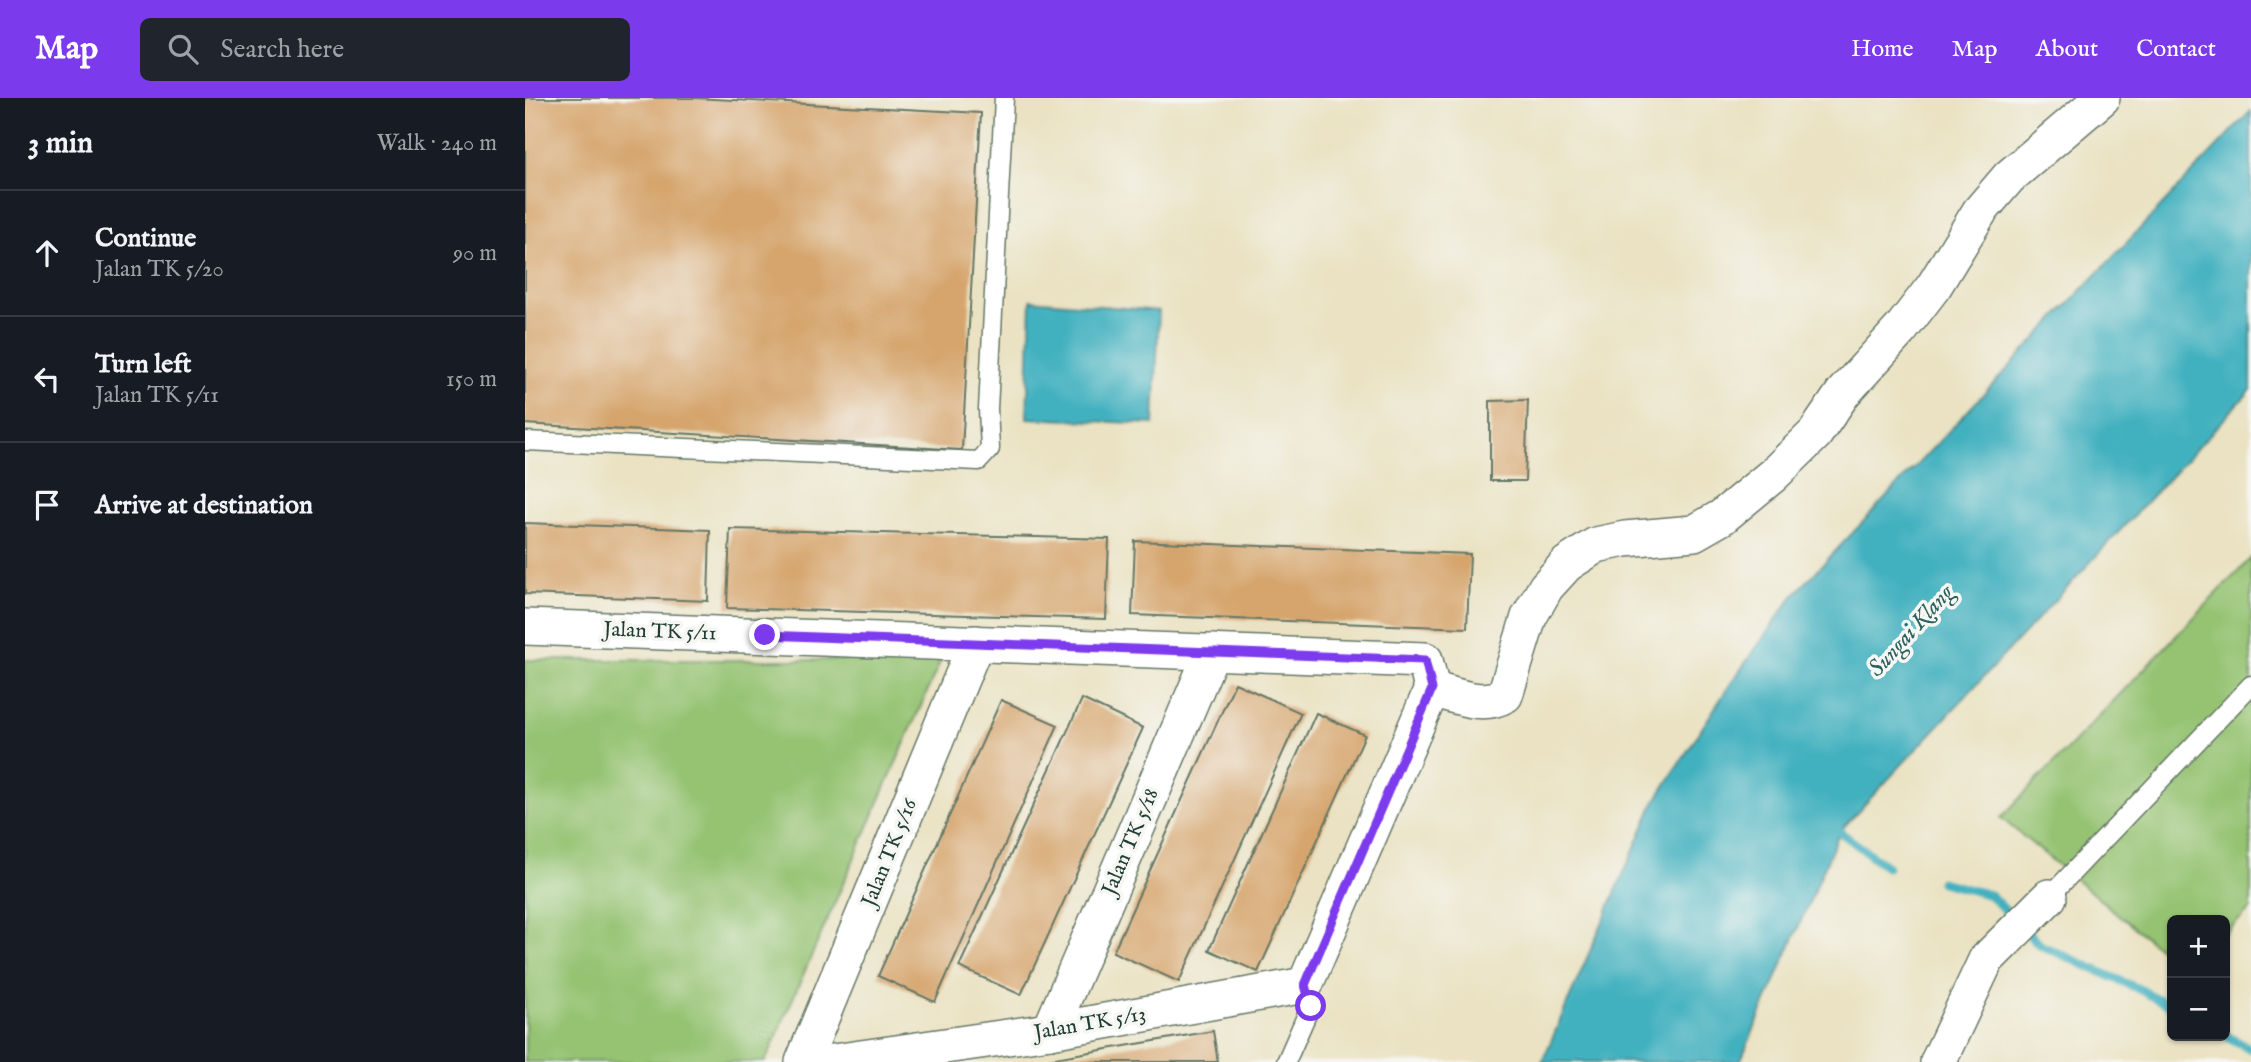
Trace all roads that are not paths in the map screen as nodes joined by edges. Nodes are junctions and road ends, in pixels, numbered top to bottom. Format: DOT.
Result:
graph roads {
  1 [pos="1003,98"];
  2 [pos="2102,98"];
  3 [pos="525,441"];
  4 [pos="525,627"];
  5 [pos="976,643"];
  6 [pos="1212,652"];
  7 [pos="1429,674"];
  8 [pos="2251,685"];
  9 [pos="2049,897"];
  10 [pos="1305,985"];
  11 [pos="1050,1031"];
  12 [pos="803,1062"];
  13 [pos="833,1062"];
  14 [pos="1286,1062"];
  15 [pos="1938,1062"];
  1 -- 3 [label="lane"];
  2 -- 7 [label="street, Jalan TK 5/11"];
  4 -- 5 [label="street, Jalan TK 5/11"];
  5 -- 6 [label="street, Jalan TK 5/11"];
  5 -- 12 [label="street, Jalan TK 5/16"];
  6 -- 7 [label="street, Jalan TK 5/11"];
  6 -- 11 [label="street, Jalan TK 5/18"];
  7 -- 10 [label="street"];
  8 -- 9 [label="lane"];
  9 -- 15 [label="street"];
  10 -- 11 [label="street, Jalan TK 5/13"];
  10 -- 14 [label="lane"];
  11 -- 13 [label="street, Jalan TK 5/13"];
}
